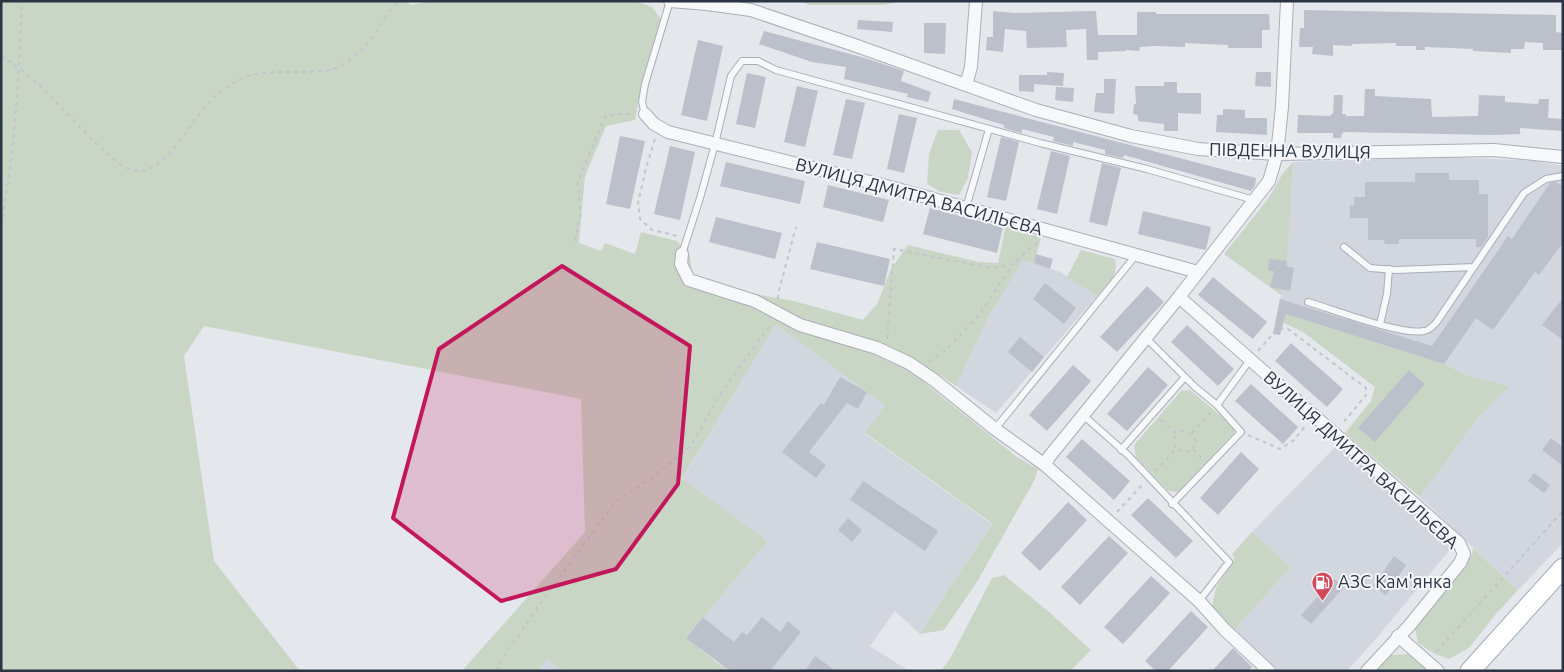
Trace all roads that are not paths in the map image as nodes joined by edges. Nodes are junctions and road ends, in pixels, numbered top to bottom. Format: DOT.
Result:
graph roads {
  1 [pos="670,1"];
  2 [pos="976,1"];
  3 [pos="1287,1"];
  4 [pos="966,85"];
  5 [pos="645,111"];
  6 [pos="989,129"];
  7 [pos="715,144"];
  8 [pos="1277,154"];
  9 [pos="1563,157"];
  10 [pos="1563,176"];
  11 [pos="1254,200"];
  12 [pos="966,208"];
  13 [pos="1344,246"];
  14 [pos="682,254"];
  15 [pos="1136,255"];
  16 [pos="1474,267"];
  17 [pos="1389,269"];
  18 [pos="1198,272"];
  19 [pos="1179,297"];
  20 [pos="1308,302"];
  21 [pos="1380,324"];
  22 [pos="1145,338"];
  23 [pos="1250,360"];
  24 [pos="1185,377"];
  25 [pos="1218,405"];
  26 [pos="1082,415"];
  27 [pos="995,429"];
  28 [pos="1121,450"];
  29 [pos="1045,465"];
  30 [pos="1172,504"];
  31 [pos="1563,568"];
  32 [pos="1199,601"];
  33 [pos="1398,636"];
  34 [pos="1269,671"];
  35 [pos="1367,671"];
  36 [pos="1438,671"];
  37 [pos="1470,671"];
  1 -- 4 [label="street, ПІВДЕННА ВУЛИЦЯ"];
  1 -- 5 [label="lane"];
  2 -- 4 [label="street"];
  3 -- 8 [label="street"];
  4 -- 8 [label="street, ПІВДЕННА ВУЛИЦЯ"];
  5 -- 7 [label="street, ВУЛИЦЯ ДМИТРА ВАСИЛЬЄВА"];
  6 -- 7 [label="lane"];
  6 -- 11 [label="lane"];
  6 -- 12 [label="lane"];
  7 -- 12 [label="street, ВУЛИЦЯ ДМИТРА ВАСИЛЬЄВА"];
  7 -- 14 [label="lane"];
  8 -- 9 [label="street, ПІВДЕННА ВУЛИЦЯ"];
  8 -- 11 [label="street"];
  10 -- 16 [label="lane"];
  11 -- 18 [label="street"];
  12 -- 15 [label="street, ВУЛИЦЯ ДМИТРА ВАСИЛЬЄВА"];
  13 -- 17 [label="lane"];
  14 -- 27 [label="street"];
  15 -- 18 [label="street, ВУЛИЦЯ ДМИТРА ВАСИЛЬЄВА"];
  15 -- 27 [label="lane"];
  16 -- 17 [label="lane"];
  16 -- 21 [label="lane"];
  17 -- 21 [label="lane"];
  18 -- 19 [label="street"];
  19 -- 22 [label="street"];
  19 -- 23 [label="street, ВУЛИЦЯ ДМИТРА ВАСИЛЬЄВА"];
  20 -- 21 [label="lane"];
  22 -- 24 [label="lane"];
  22 -- 26 [label="street"];
  23 -- 25 [label="lane"];
  23 -- 33 [label="street, ВУЛИЦЯ ДМИТРА ВАСИЛЬЄВА"];
  24 -- 25 [label="lane"];
  24 -- 28 [label="lane"];
  25 -- 30 [label="lane"];
  26 -- 28 [label="lane"];
  26 -- 29 [label="street"];
  27 -- 29 [label="street"];
  28 -- 30 [label="lane"];
  29 -- 32 [label="street"];
  30 -- 32 [label="lane"];
  31 -- 37 [label="main road"];
  32 -- 34 [label="street"];
  33 -- 35 [label="street, ВУЛИЦЯ ДМИТРА ВАСИЛЬЄВА"];
  33 -- 36 [label="street"];
}
